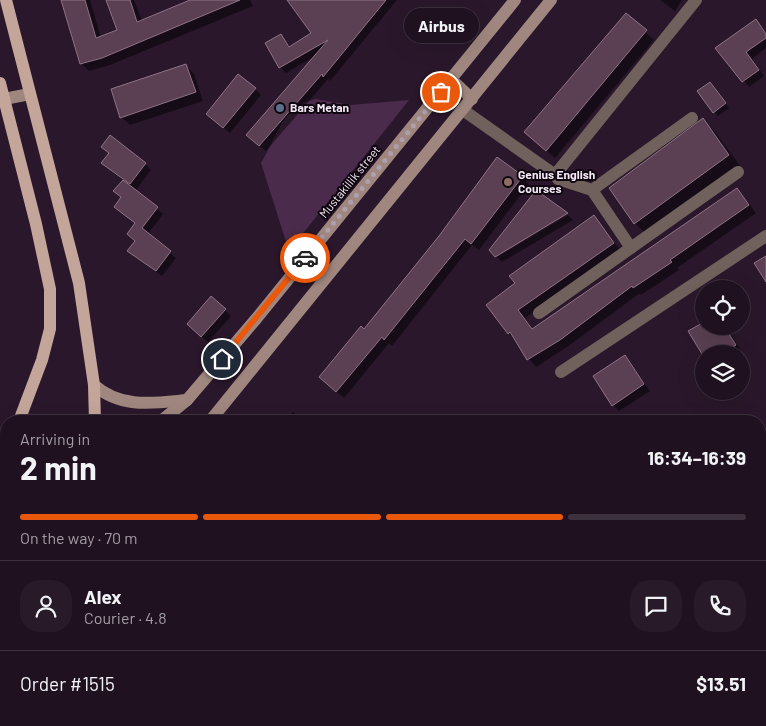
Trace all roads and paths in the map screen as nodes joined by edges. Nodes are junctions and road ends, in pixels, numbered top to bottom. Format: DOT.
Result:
graph roads {
  1 [pos="6,0"];
  2 [pos="515,0"];
  3 [pos="551,0"];
  4 [pos="696,0"];
  5 [pos="451,79"];
  6 [pos="0,83"];
  7 [pos="30,94"];
  8 [pos="4,99"];
  9 [pos="472,99"];
  10 [pos="463,110"];
  11 [pos="692,118"];
  12 [pos="738,172"];
  13 [pos="555,175"];
  14 [pos="592,190"];
  15 [pos="766,236"];
  16 [pos="631,248"];
  17 [pos="539,313"];
  18 [pos="561,372"];
  19 [pos="94,385"];
  20 [pos="187,400"];
  21 [pos="21,415"];
  22 [pos="96,415"];
  23 [pos="168,415"];
  24 [pos="215,415"];
  25 [pos="0,610"];
  26 [pos="0,625"];
  1 -- 7 [label="main road"];
  2 -- 5 [label="main road, Mustakillik street"];
  3 -- 9 [label="main road"];
  4 -- 13 [label="street"];
  5 -- 9 [label="main road"];
  5 -- 20 [label="main road, Mustakillik street"];
  6 -- 8 [label="main road"];
  7 -- 8 [label="main road"];
  7 -- 19 [label="main road"];
  8 -- 21 [label="main road"];
  9 -- 10 [label="main road"];
  10 -- 13 [label="street"];
  10 -- 24 [label="main road"];
  11 -- 14 [label="street"];
  12 -- 16 [label="street"];
  13 -- 14 [label="street"];
  14 -- 16 [label="street"];
  15 -- 18 [label="street"];
  16 -- 17 [label="street"];
  19 -- 20 [label="main road"];
  19 -- 22 [label="main road"];
  20 -- 23 [label="main road, Mustakillik street"];
  25 -- 26 [label="main road"];
}
